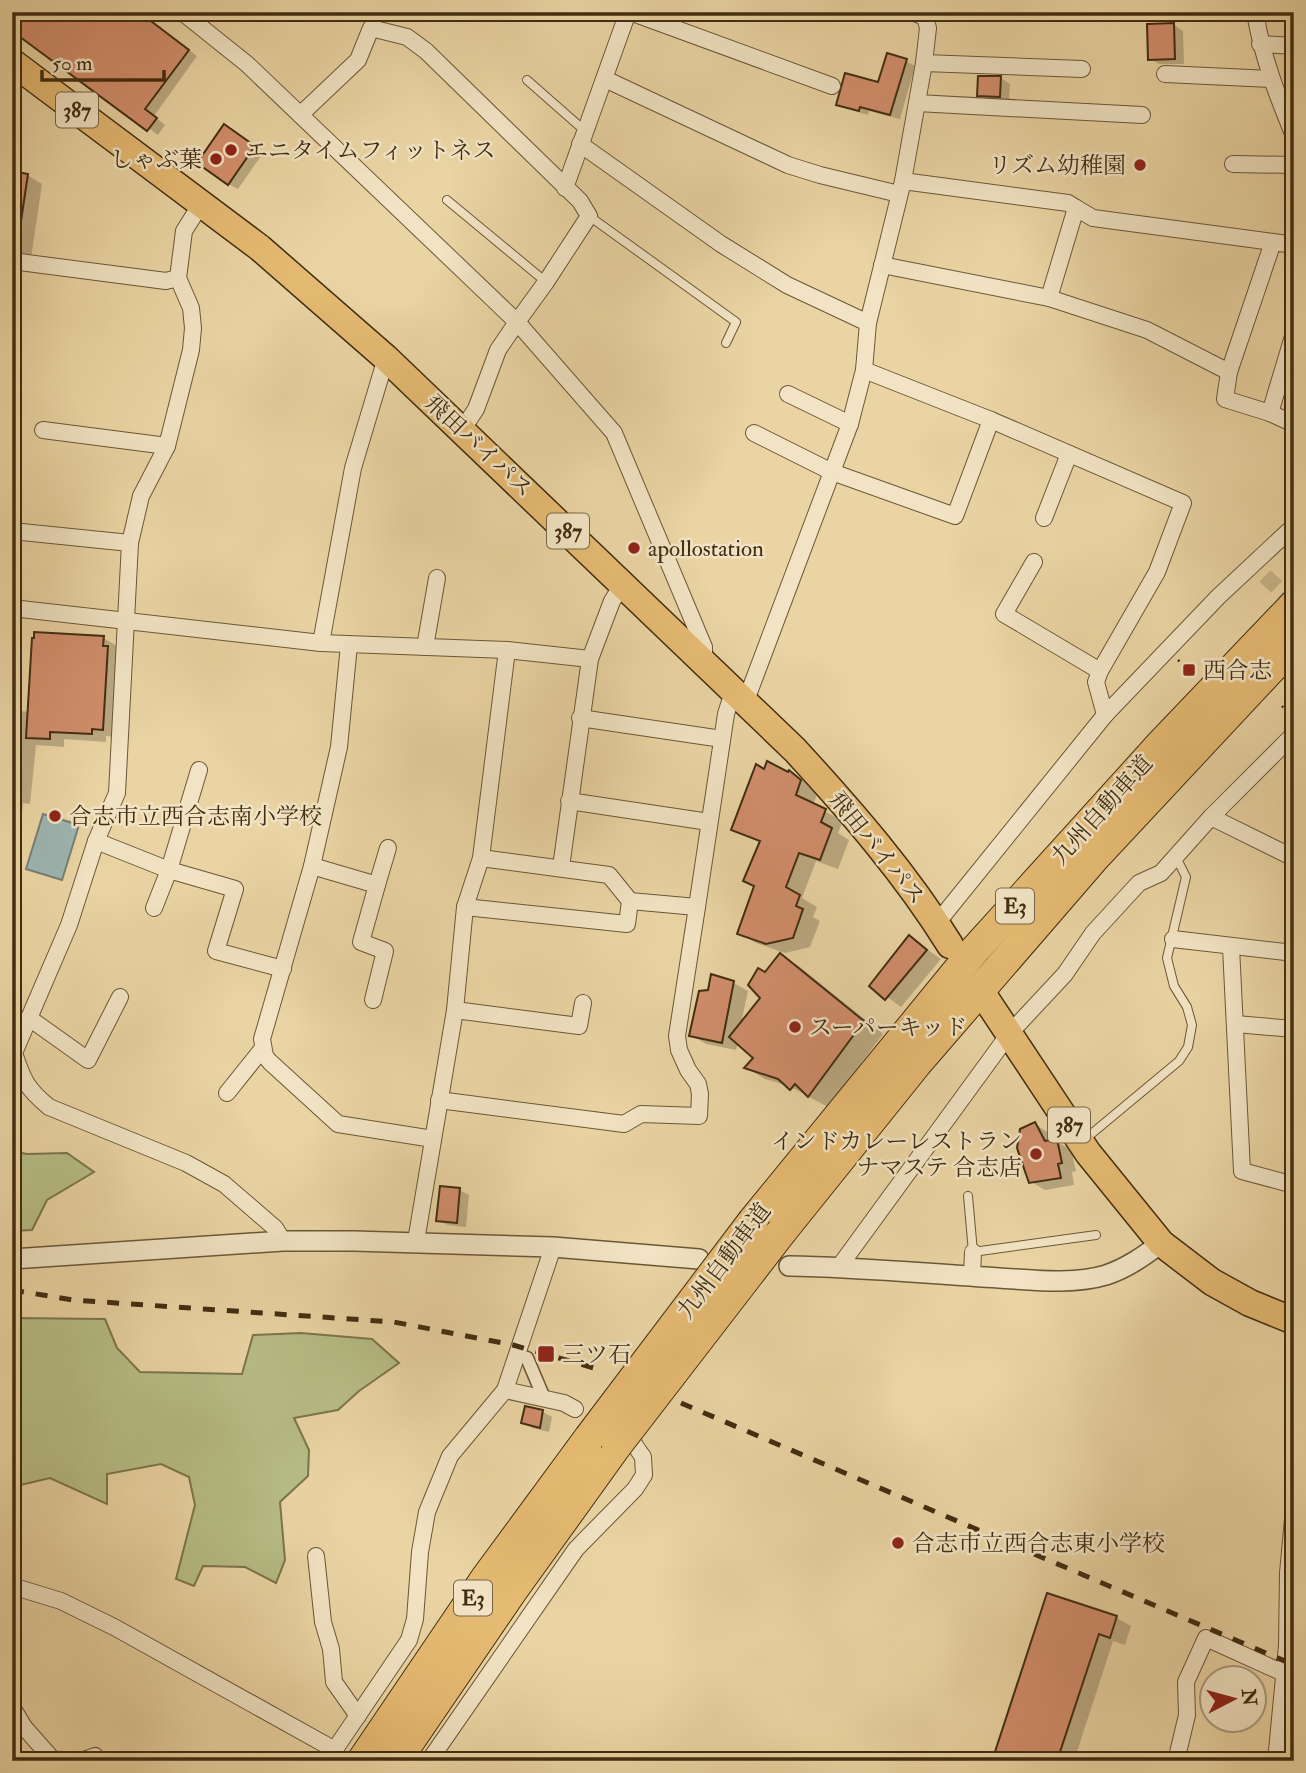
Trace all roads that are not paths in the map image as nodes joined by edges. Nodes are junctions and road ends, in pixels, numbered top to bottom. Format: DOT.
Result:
graph roads {
  1 [pos="182,12"];
  2 [pos="629,12"];
  3 [pos="912,12"];
  4 [pos="1255,12"];
  5 [pos="1260,44"];
  6 [pos="1294,46"];
  7 [pos="12,62"];
  8 [pos="924,63"];
  9 [pos="1082,69"];
  10 [pos="1165,75"];
  11 [pos="605,79"];
  12 [pos="1271,79"];
  13 [pos="527,80"];
  14 [pos="832,86"];
  15 [pos="917,103"];
  16 [pos="1287,104"];
  17 [pos="300,115"];
  18 [pos="1142,115"];
  19 [pos="1294,136"];
  20 [pos="582,137"];
  21 [pos="1233,164"];
  22 [pos="1294,165"];
  23 [pos="565,188"];
  24 [pos="901,188"];
  25 [pos="447,200"];
  26 [pos="201,204"];
  27 [pos="1076,208"];
  28 [pos="589,216"];
  29 [pos="1273,242"];
  30 [pos="1294,245"];
  31 [pos="12,261"];
  32 [pos="882,265"];
  33 [pos="178,278"];
  34 [pos="546,282"];
  35 [pos="1049,298"];
  36 [pos="517,322"];
  37 [pos="868,323"];
  38 [pos="1294,333"];
  39 [pos="726,343"];
  40 [pos="386,358"];
  41 [pos="864,370"];
  42 [pos="1229,372"];
  43 [pos="788,394"];
  44 [pos="1270,413"];
  45 [pos="991,420"];
  46 [pos="850,424"];
  47 [pos="1294,424"];
  48 [pos="43,430"];
  49 [pos="463,430"];
  50 [pos="754,433"];
  51 [pos="167,446"];
  52 [pos="1069,454"];
  53 [pos="832,472"];
  54 [pos="1044,518"];
  55 [pos="1294,526"];
  56 [pos="12,531"];
  57 [pos="130,543"];
  58 [pos="1034,562"];
  59 [pos="1254,563"];
  60 [pos="1265,576"];
  61 [pos="437,578"];
  62 [pos="622,586"];
  63 [pos="1294,605"];
  64 [pos="12,608"];
  65 [pos="125,621"];
  66 [pos="321,643"];
  67 [pos="1294,644"];
  68 [pos="349,645"];
  69 [pos="425,647"];
  70 [pos="508,650"];
  71 [pos="590,659"];
  72 [pos="704,664"];
  73 [pos="1100,671"];
  74 [pos="739,698"];
  75 [pos="1105,715"];
  76 [pos="580,718"];
  77 [pos="1294,734"];
  78 [pos="722,739"];
  79 [pos="199,770"];
  80 [pos="569,801"];
  81 [pos="1211,817"];
  82 [pos="709,822"];
  83 [pos="96,841"];
  84 [pos="388,848"];
  85 [pos="1175,857"];
  86 [pos="481,858"];
  87 [pos="1294,858"];
  88 [pos="312,866"];
  89 [pos="561,867"];
  90 [pos="169,870"];
  91 [pos="377,885"];
  92 [pos="630,901"];
  93 [pos="465,907"];
  94 [pos="697,907"];
  95 [pos="154,908"];
  96 [pos="944,934"];
  97 [pos="1173,939"];
  98 [pos="1231,947"];
  99 [pos="1294,953"];
  100 [pos="283,969"];
  101 [pos="120,997"];
  102 [pos="986,999"];
  103 [pos="373,1000"];
  104 [pos="583,1003"];
  105 [pos="455,1010"];
  106 [pos="29,1018"];
  107 [pos="1236,1024"];
  108 [pos="1294,1029"];
  109 [pos="1009,1034"];
  110 [pos="263,1048"];
  111 [pos="13,1053"];
  112 [pos="227,1093"];
  113 [pos="439,1100"];
  114 [pos="433,1139"];
  115 [pos="1081,1142"];
  116 [pos="1294,1185"];
  117 [pos="968,1196"];
  118 [pos="1096,1235"];
  119 [pos="283,1241"];
  120 [pos="416,1241"];
  121 [pos="1161,1243"];
  122 [pos="553,1247"];
  123 [pos="973,1252"];
  124 [pos="12,1259"];
  125 [pos="699,1259"];
  126 [pos="789,1266"];
  127 [pos="839,1266"];
  128 [pos="972,1276"];
  129 [pos="1294,1321"];
  130 [pos="522,1357"];
  131 [pos="506,1386"];
  132 [pos="544,1398"];
  133 [pos="575,1409"];
  134 [pos="613,1442"];
  135 [pos="1294,1508"];
  136 [pos="316,1556"];
  137 [pos="12,1586"];
  138 [pos="1290,1647"];
  139 [pos="1288,1676"];
  140 [pos="12,1707"];
  141 [pos="359,1716"];
  142 [pos="18,1728"];
  143 [pos="341,1757"];
  144 [pos="433,1759"];
  145 [pos="54,1761"];
  146 [pos="81,1761"];
  147 [pos="99,1761"];
  148 [pos="396,1761"];
  149 [pos="1176,1761"];
  150 [pos="1276,1761"];
  1 -- 17 [label="street"];
  2 -- 11 [label="street"];
  2 -- 14 [label="street"];
  3 -- 8 [label="street"];
  4 -- 5 [label="street"];
  5 -- 6 [label="street"];
  5 -- 12 [label="street"];
  7 -- 26 [label="highway, 飛田バイパス / 387"];
  8 -- 9 [label="street"];
  8 -- 15 [label="street"];
  10 -- 12 [label="street"];
  11 -- 20 [label="street"];
  11 -- 24 [label="street"];
  12 -- 16 [label="street"];
  13 -- 20 [label="lane"];
  15 -- 18 [label="street"];
  15 -- 24 [label="street"];
  16 -- 19 [label="street"];
  17 -- 23 [label="street"];
  17 -- 36 [label="street"];
  20 -- 23 [label="street"];
  20 -- 37 [label="street"];
  21 -- 22 [label="street"];
  23 -- 28 [label="street"];
  24 -- 27 [label="street"];
  24 -- 32 [label="street"];
  25 -- 34 [label="lane"];
  26 -- 33 [label="street"];
  26 -- 40 [label="highway, 飛田バイパス / 387"];
  27 -- 29 [label="street"];
  27 -- 35 [label="street"];
  28 -- 34 [label="street"];
  28 -- 39 [label="lane"];
  29 -- 30 [label="street"];
  29 -- 42 [label="street"];
  31 -- 33 [label="street"];
  32 -- 35 [label="street"];
  32 -- 37 [label="street"];
  33 -- 51 [label="street"];
  34 -- 36 [label="street"];
  35 -- 42 [label="street"];
  36 -- 49 [label="street"];
  36 -- 72 [label="street"];
  37 -- 41 [label="street"];
  38 -- 44 [label="street"];
  40 -- 49 [label="highway, 飛田バイパス / 387"];
  40 -- 66 [label="street"];
  41 -- 45 [label="street"];
  41 -- 46 [label="street"];
  42 -- 44 [label="street"];
  43 -- 46 [label="street"];
  44 -- 47 [label="street"];
  45 -- 52 [label="street"];
  45 -- 53 [label="street"];
  46 -- 53 [label="street"];
  48 -- 51 [label="street"];
  49 -- 62 [label="highway, 飛田バイパス / 387"];
  50 -- 53 [label="street"];
  51 -- 57 [label="street"];
  52 -- 54 [label="street"];
  52 -- 73 [label="street"];
  53 -- 74 [label="street"];
  55 -- 59 [label="street"];
  56 -- 57 [label="street"];
  57 -- 65 [label="street"];
  58 -- 73 [label="street"];
  59 -- 60 [label="street"];
  59 -- 75 [label="street"];
  61 -- 69 [label="street"];
  62 -- 71 [label="street"];
  62 -- 72 [label="highway, 飛田バイパス / 387"];
  63 -- 134 [label="highway, 九州自動車道 / E3, bridge"];
  64 -- 65 [label="street"];
  65 -- 66 [label="street"];
  65 -- 83 [label="street"];
  66 -- 68 [label="street"];
  67 -- 134 [label="highway, 九州自動車道 / E3, bridge"];
  68 -- 69 [label="street"];
  68 -- 88 [label="street"];
  69 -- 70 [label="street"];
  70 -- 71 [label="street"];
  70 -- 86 [label="street"];
  71 -- 76 [label="street"];
  72 -- 74 [label="highway, 飛田バイパス / 387"];
  73 -- 75 [label="street"];
  74 -- 78 [label="street"];
  74 -- 96 [label="highway, 飛田バイパス / 387"];
  75 -- 96 [label="street"];
  76 -- 78 [label="street"];
  76 -- 80 [label="street"];
  77 -- 81 [label="street"];
  78 -- 82 [label="street"];
  79 -- 90 [label="street"];
  80 -- 82 [label="street"];
  80 -- 89 [label="street"];
  81 -- 85 [label="street"];
  81 -- 87 [label="street"];
  82 -- 94 [label="street"];
  83 -- 90 [label="street"];
  83 -- 106 [label="street"];
  84 -- 91 [label="street"];
  85 -- 97 [label="lane"];
  85 -- 109 [label="street"];
  86 -- 89 [label="street"];
  86 -- 93 [label="street"];
  88 -- 91 [label="street"];
  88 -- 100 [label="street"];
  89 -- 92 [label="street"];
  90 -- 95 [label="street"];
  90 -- 100 [label="street"];
  91 -- 103 [label="street"];
  92 -- 93 [label="street"];
  92 -- 94 [label="street"];
  93 -- 105 [label="street"];
  94 -- 113 [label="street"];
  97 -- 98 [label="street"];
  97 -- 115 [label="lane"];
  98 -- 99 [label="street"];
  98 -- 107 [label="street"];
  100 -- 110 [label="street"];
  101 -- 106 [label="street"];
  102 -- 109 [label="highway, 387"];
  104 -- 105 [label="street"];
  105 -- 113 [label="street"];
  106 -- 111 [label="street"];
  107 -- 108 [label="street"];
  107 -- 116 [label="street"];
  109 -- 115 [label="highway, 387"];
  109 -- 127 [label="street"];
  110 -- 112 [label="street"];
  110 -- 114 [label="street"];
  111 -- 119 [label="street"];
  113 -- 114 [label="street"];
  114 -- 120 [label="street"];
  115 -- 121 [label="highway, 387"];
  117 -- 123 [label="lane"];
  118 -- 123 [label="lane"];
  119 -- 120 [label="street"];
  119 -- 124 [label="street"];
  120 -- 122 [label="street"];
  121 -- 128 [label="street"];
  121 -- 129 [label="highway, 387"];
  122 -- 125 [label="street"];
  122 -- 130 [label="street"];
  123 -- 128 [label="street"];
  126 -- 127 [label="street"];
  127 -- 128 [label="street"];
  130 -- 131 [label="street"];
  130 -- 132 [label="street"];
  131 -- 132 [label="street"];
  131 -- 141 [label="street"];
  132 -- 133 [label="street"];
  134 -- 143 [label="highway, 九州自動車道 / E3"];
  134 -- 144 [label="street"];
  134 -- 148 [label="highway, 九州自動車道 / E3"];
  135 -- 138 [label="street"];
  136 -- 141 [label="street"];
  137 -- 143 [label="street"];
  138 -- 139 [label="street"];
  139 -- 149 [label="street"];
  139 -- 150 [label="street"];
  140 -- 142 [label="street"];
  141 -- 143 [label="street"];
  142 -- 145 [label="street"];
  146 -- 147 [label="street"];
}
